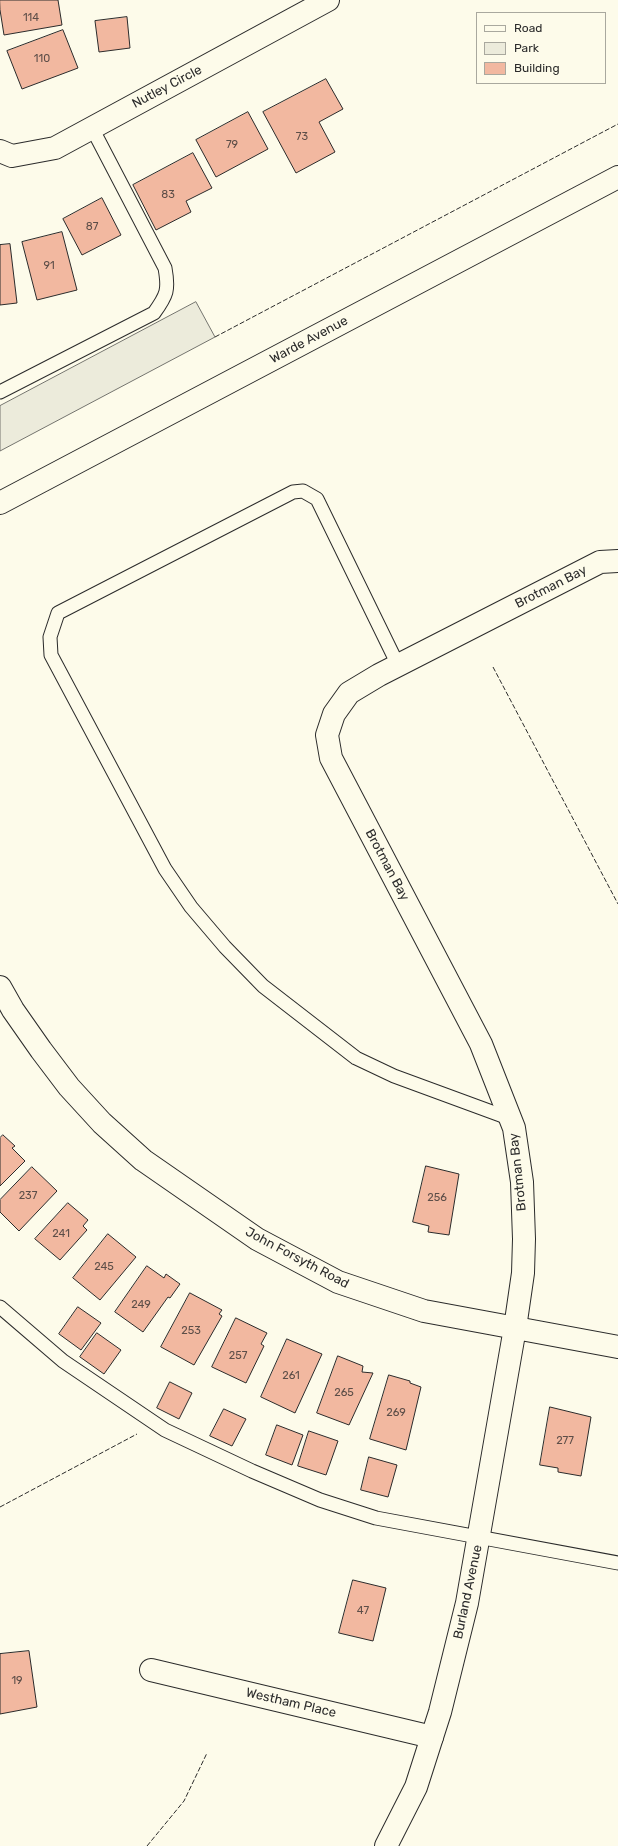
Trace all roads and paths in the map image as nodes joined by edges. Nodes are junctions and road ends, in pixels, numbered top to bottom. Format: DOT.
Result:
graph roads {
  1 [pos="328,0"];
  2 [pos="92,128"];
  3 [pos="0,152"];
  4 [pos="618,177"];
  5 [pos="0,392"];
  6 [pos="0,503"];
  7 [pos="618,562"];
  8 [pos="398,665"];
  9 [pos="0,987"];
  10 [pos="511,1119"];
  11 [pos="0,1307"];
  12 [pos="515,1328"];
  13 [pos="618,1348"];
  14 [pos="479,1536"];
  15 [pos="618,1563"];
  16 [pos="151,1670"];
  17 [pos="432,1737"];
  18 [pos="386,1846"];
  1 -- 2 [label="street, Nutley Circle"];
  2 -- 3 [label="street, Nutley Circle"];
  2 -- 5 [label="lane"];
  4 -- 6 [label="street, Warde Avenue"];
  7 -- 8 [label="street, Brotman Bay"];
  8 -- 10 [label="street, Brotman Bay"];
  8 -- 10 [label="lane"];
  9 -- 12 [label="street, John Forsyth Road"];
  10 -- 12 [label="street, Brotman Bay"];
  11 -- 14 [label="lane"];
  12 -- 13 [label="street, John Forsyth Road"];
  12 -- 14 [label="street, Burland Avenue"];
  14 -- 15 [label="lane"];
  14 -- 17 [label="street, Burland Avenue"];
  16 -- 17 [label="street, Westham Place"];
  17 -- 18 [label="street, Burland Avenue"];
}
